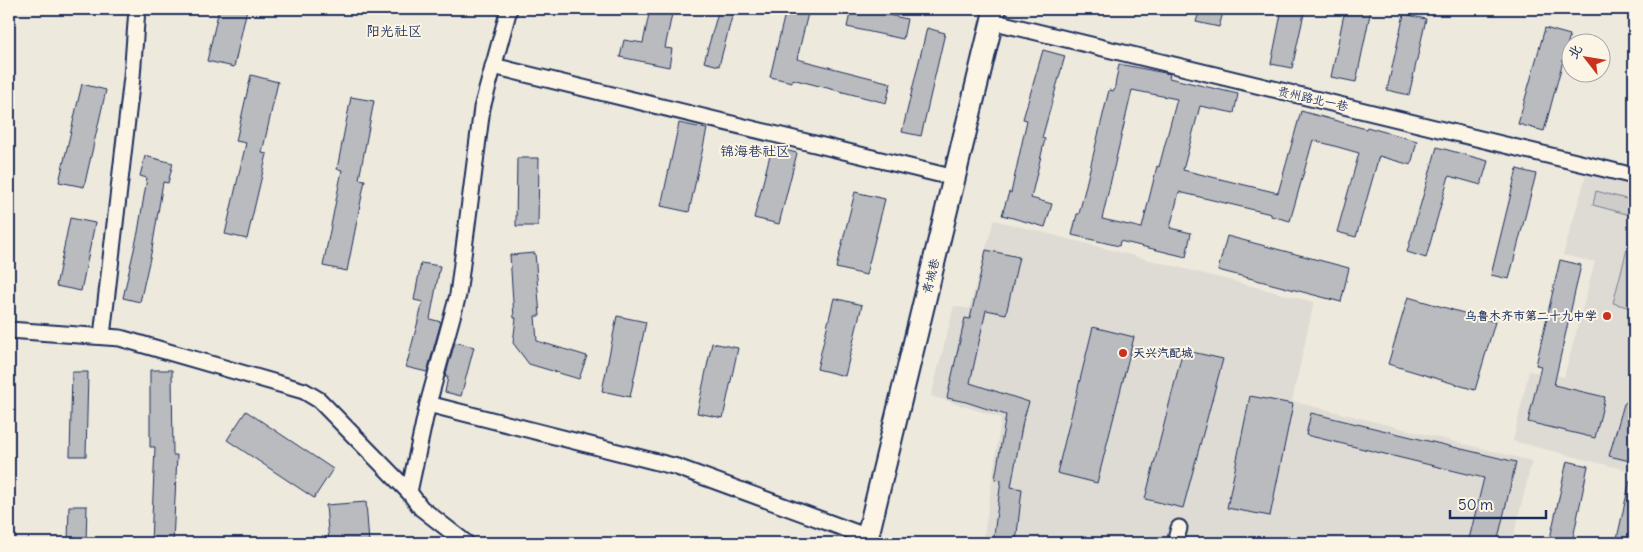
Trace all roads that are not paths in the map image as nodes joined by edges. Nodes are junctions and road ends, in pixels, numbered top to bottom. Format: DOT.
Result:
graph roads {
  1 [pos="137,9"];
  2 [pos="509,9"];
  3 [pos="993,15"];
  4 [pos="493,66"];
  5 [pos="1634,176"];
  6 [pos="955,178"];
  7 [pos="9,330"];
  8 [pos="102,336"];
  9 [pos="428,404"];
  10 [pos="409,492"];
  11 [pos="1179,528"];
  12 [pos="867,540"];
  13 [pos="466,543"];
  14 [pos="1175,543"];
  1 -- 8 [label="street"];
  2 -- 4 [label="street"];
  3 -- 5 [label="street, 贵州路北一巷"];
  3 -- 6 [label="street, 青城巷"];
  4 -- 6 [label="street"];
  4 -- 9 [label="street"];
  6 -- 12 [label="street, 青城巷"];
  7 -- 8 [label="street"];
  8 -- 10 [label="street"];
  9 -- 10 [label="street"];
  9 -- 12 [label="street"];
  10 -- 13 [label="street"];
  11 -- 14 [label="street"];
}
